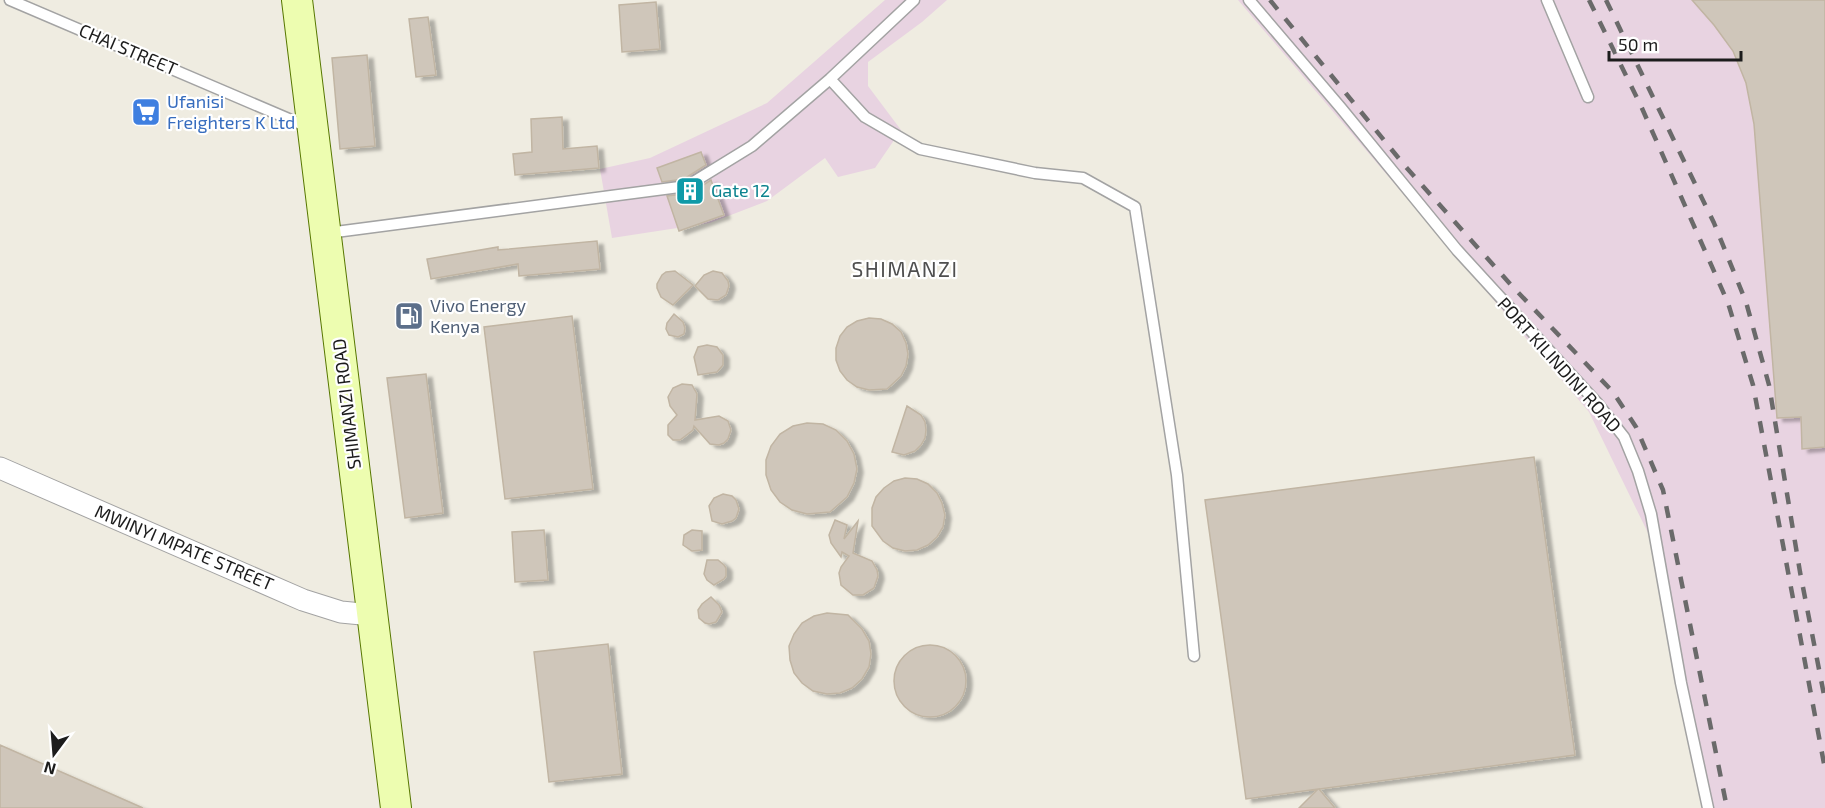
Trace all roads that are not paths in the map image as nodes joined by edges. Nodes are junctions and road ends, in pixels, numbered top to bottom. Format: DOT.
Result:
graph roads {
  1 [pos="10,0"];
  2 [pos="297,0"];
  3 [pos="914,0"];
  4 [pos="1249,0"];
  5 [pos="1547,0"];
  6 [pos="830,79"];
  7 [pos="1588,97"];
  8 [pos="313,129"];
  9 [pos="326,233"];
  10 [pos="0,468"];
  11 [pos="372,615"];
  12 [pos="1194,656"];
  13 [pos="396,808"];
  14 [pos="1708,808"];
  1 -- 8 [label="lane, CHAI STREET"];
  2 -- 8 [label="main road, SHIMANZI ROAD"];
  3 -- 6 [label="lane"];
  4 -- 14 [label="lane, PORT KILINDINI ROAD"];
  5 -- 7 [label="lane"];
  6 -- 9 [label="lane"];
  6 -- 12 [label="lane"];
  8 -- 9 [label="main road, SHIMANZI ROAD"];
  9 -- 11 [label="main road, SHIMANZI ROAD"];
  10 -- 11 [label="street, MWINYI MPATE STREET"];
  11 -- 13 [label="main road, SHIMANZI ROAD"];
}
